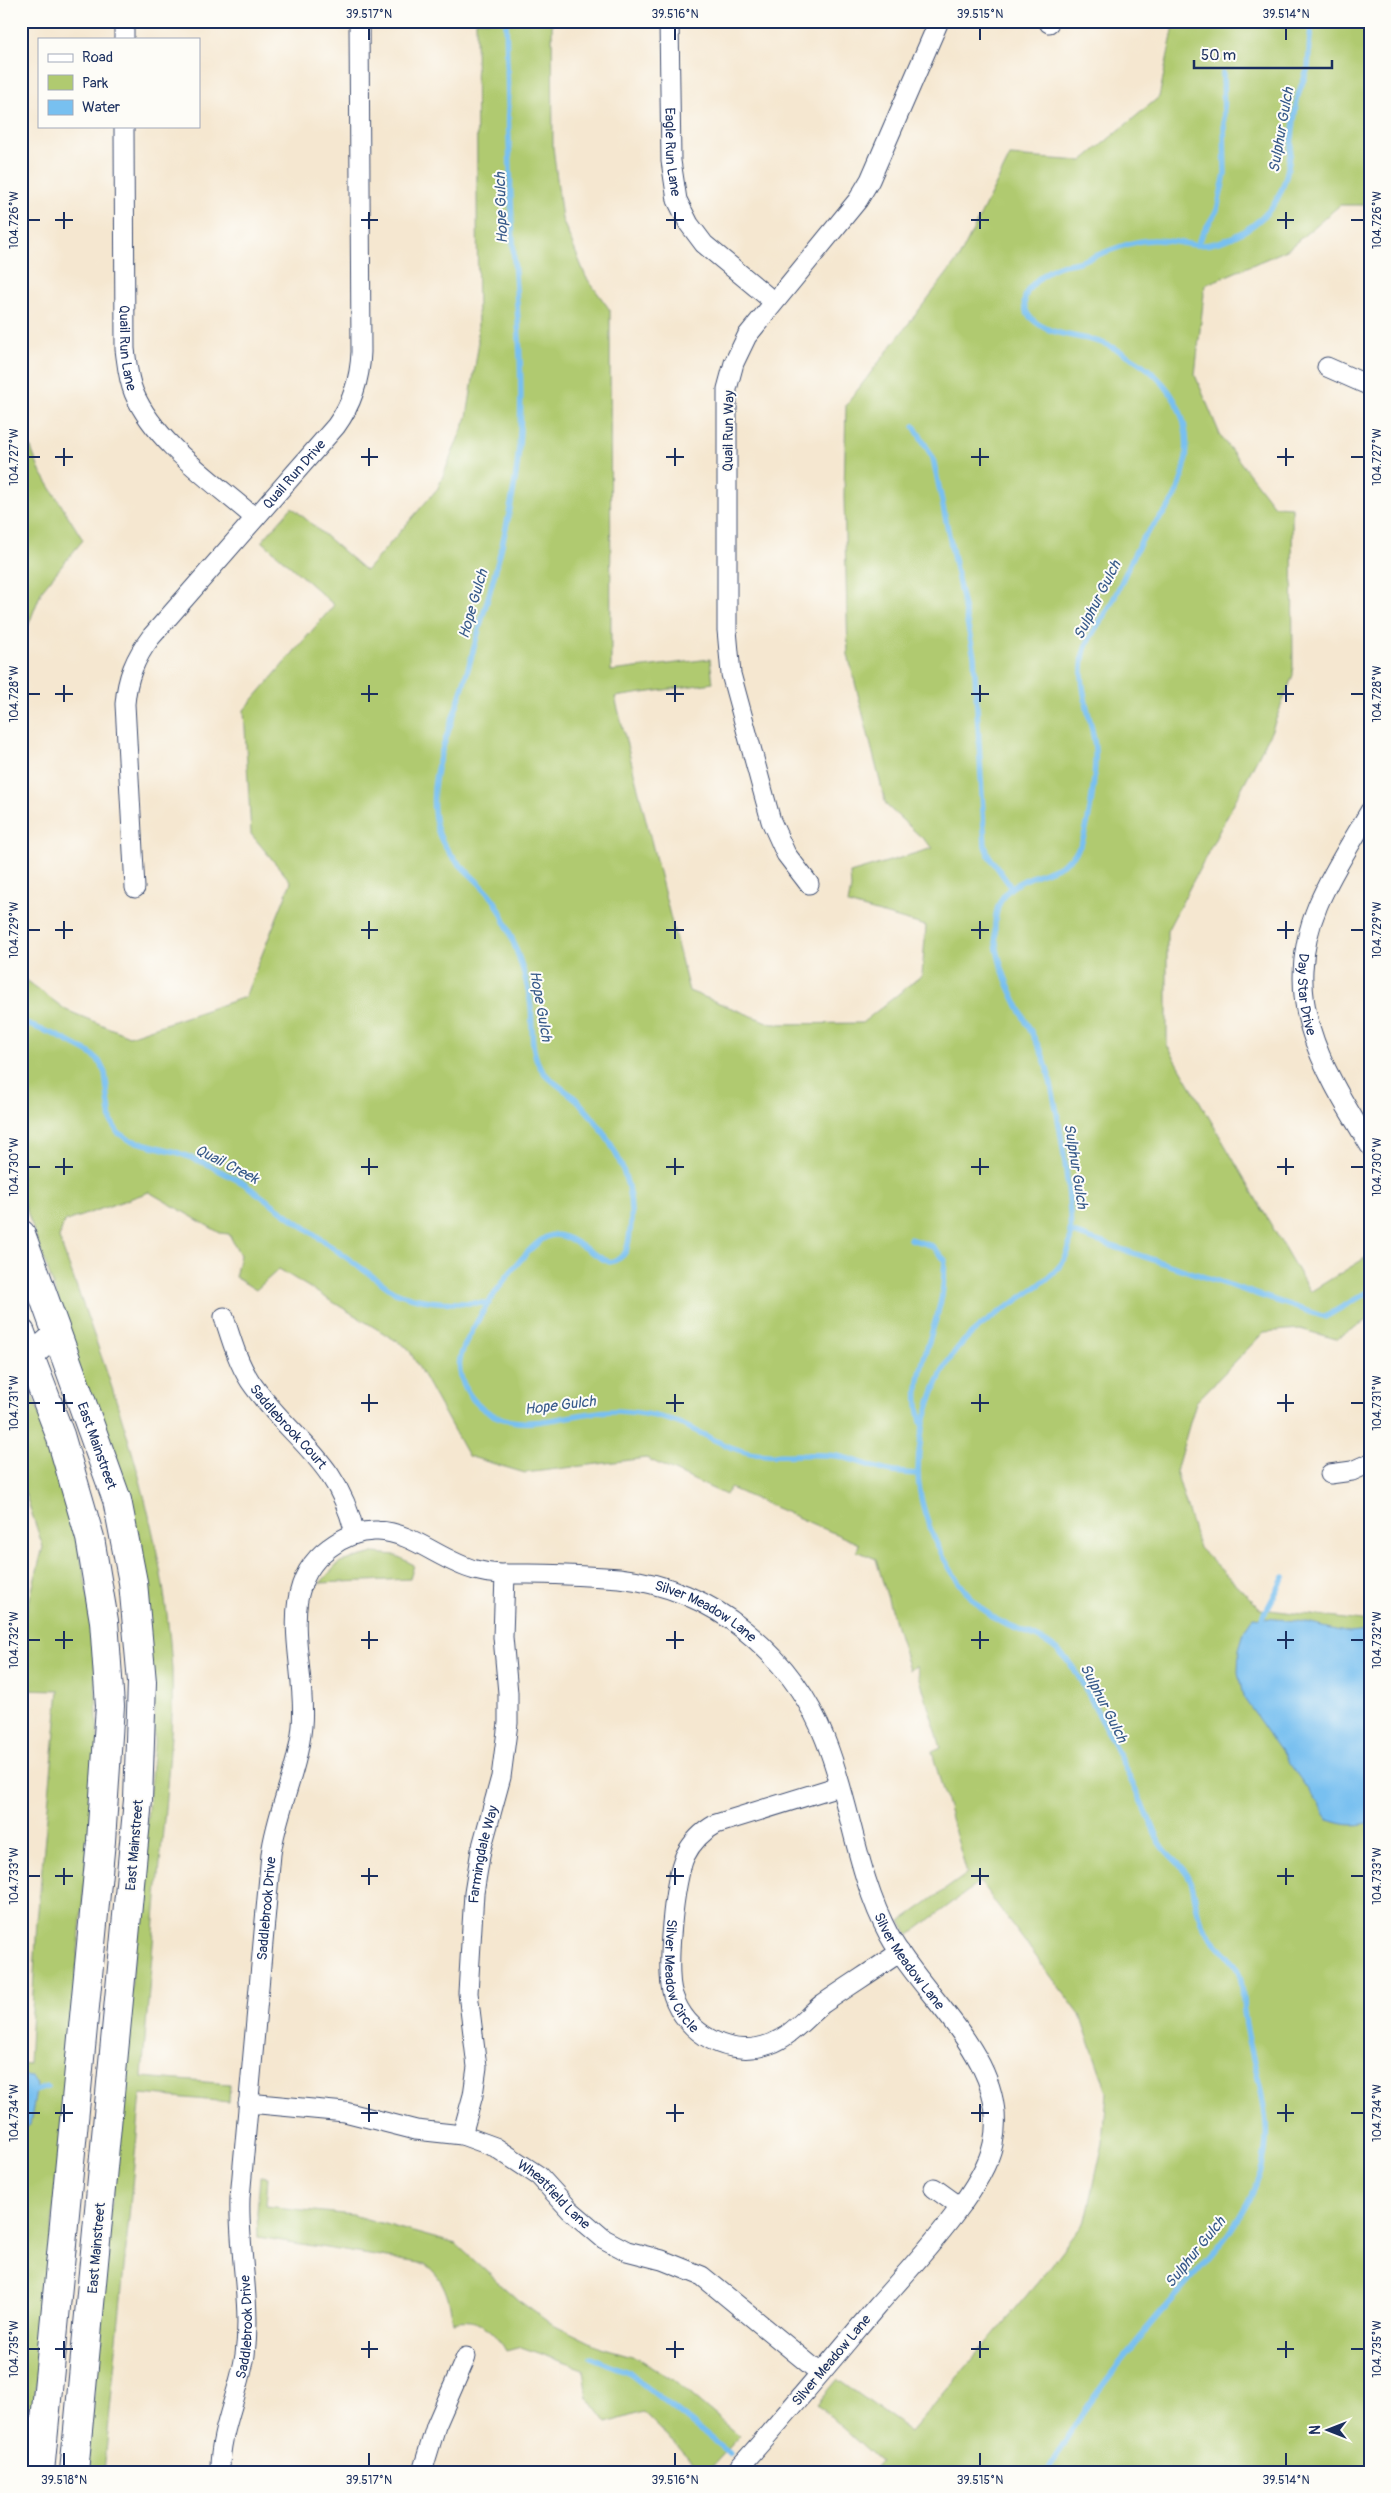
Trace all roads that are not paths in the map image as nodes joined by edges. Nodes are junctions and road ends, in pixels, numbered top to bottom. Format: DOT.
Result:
graph roads {
  1 [pos="124,21"];
  2 [pos="359,21"];
  3 [pos="669,21"];
  4 [pos="939,21"];
  5 [pos="124,38"];
  6 [pos="124,128"];
  7 [pos="774,302"];
  8 [pos="1327,367"];
  9 [pos="1370,386"];
  10 [pos="255,518"];
  11 [pos="1370,812"];
  12 [pos="809,884"];
  13 [pos="136,888"];
  14 [pos="1364,1125"];
  15 [pos="1370,1146"];
  16 [pos="21,1234"];
  17 [pos="224,1317"];
  18 [pos="21,1328"];
  19 [pos="57,1333"];
  20 [pos="24,1350"];
  21 [pos="1370,1464"];
  22 [pos="1330,1474"];
  23 [pos="355,1534"];
  24 [pos="505,1574"];
  25 [pos="839,1786"];
  26 [pos="900,1952"];
  27 [pos="248,2103"];
  28 [pos="462,2135"];
  29 [pos="934,2188"];
  30 [pos="960,2206"];
  31 [pos="466,2357"];
  32 [pos="820,2373"];
  33 [pos="40,2472"];
  34 [pos="74,2472"];
  35 [pos="220,2472"];
  36 [pos="422,2472"];
  37 [pos="735,2472"];
  1 -- 5 [label="street"];
  2 -- 10 [label="street, Quail Run Drive"];
  3 -- 7 [label="street, Eagle Run Lane"];
  4 -- 7 [label="street, Quail Run Way"];
  6 -- 10 [label="street, Quail Run Lane"];
  7 -- 12 [label="street, Quail Run Way"];
  8 -- 9 [label="street"];
  10 -- 13 [label="street, Quail Run Drive"];
  11 -- 14 [label="street, Day Star Drive"];
  14 -- 15 [label="street, Day Star Drive"];
  16 -- 19 [label="main road, East Mainstreet"];
  17 -- 23 [label="street, Saddlebrook Court"];
  18 -- 19 [label="street"];
  19 -- 20 [label="street"];
  19 -- 34 [label="main road, East Mainstreet"];
  20 -- 33 [label="main road"];
  21 -- 22 [label="street"];
  23 -- 24 [label="street, Saddlebrook Drive"];
  23 -- 27 [label="street, Saddlebrook Drive"];
  24 -- 25 [label="street, Silver Meadow Lane"];
  24 -- 28 [label="street, Farmingdale Way"];
  25 -- 26 [label="street, Silver Meadow Lane"];
  25 -- 26 [label="street, Silver Meadow Circle"];
  26 -- 30 [label="street, Silver Meadow Lane"];
  27 -- 28 [label="street, Wheatfield Lane"];
  27 -- 35 [label="street, Saddlebrook Drive"];
  28 -- 32 [label="street, Wheatfield Lane"];
  29 -- 30 [label="street"];
  30 -- 32 [label="street, Silver Meadow Lane"];
  31 -- 36 [label="street"];
  32 -- 37 [label="street, Silver Meadow Lane"];
}
